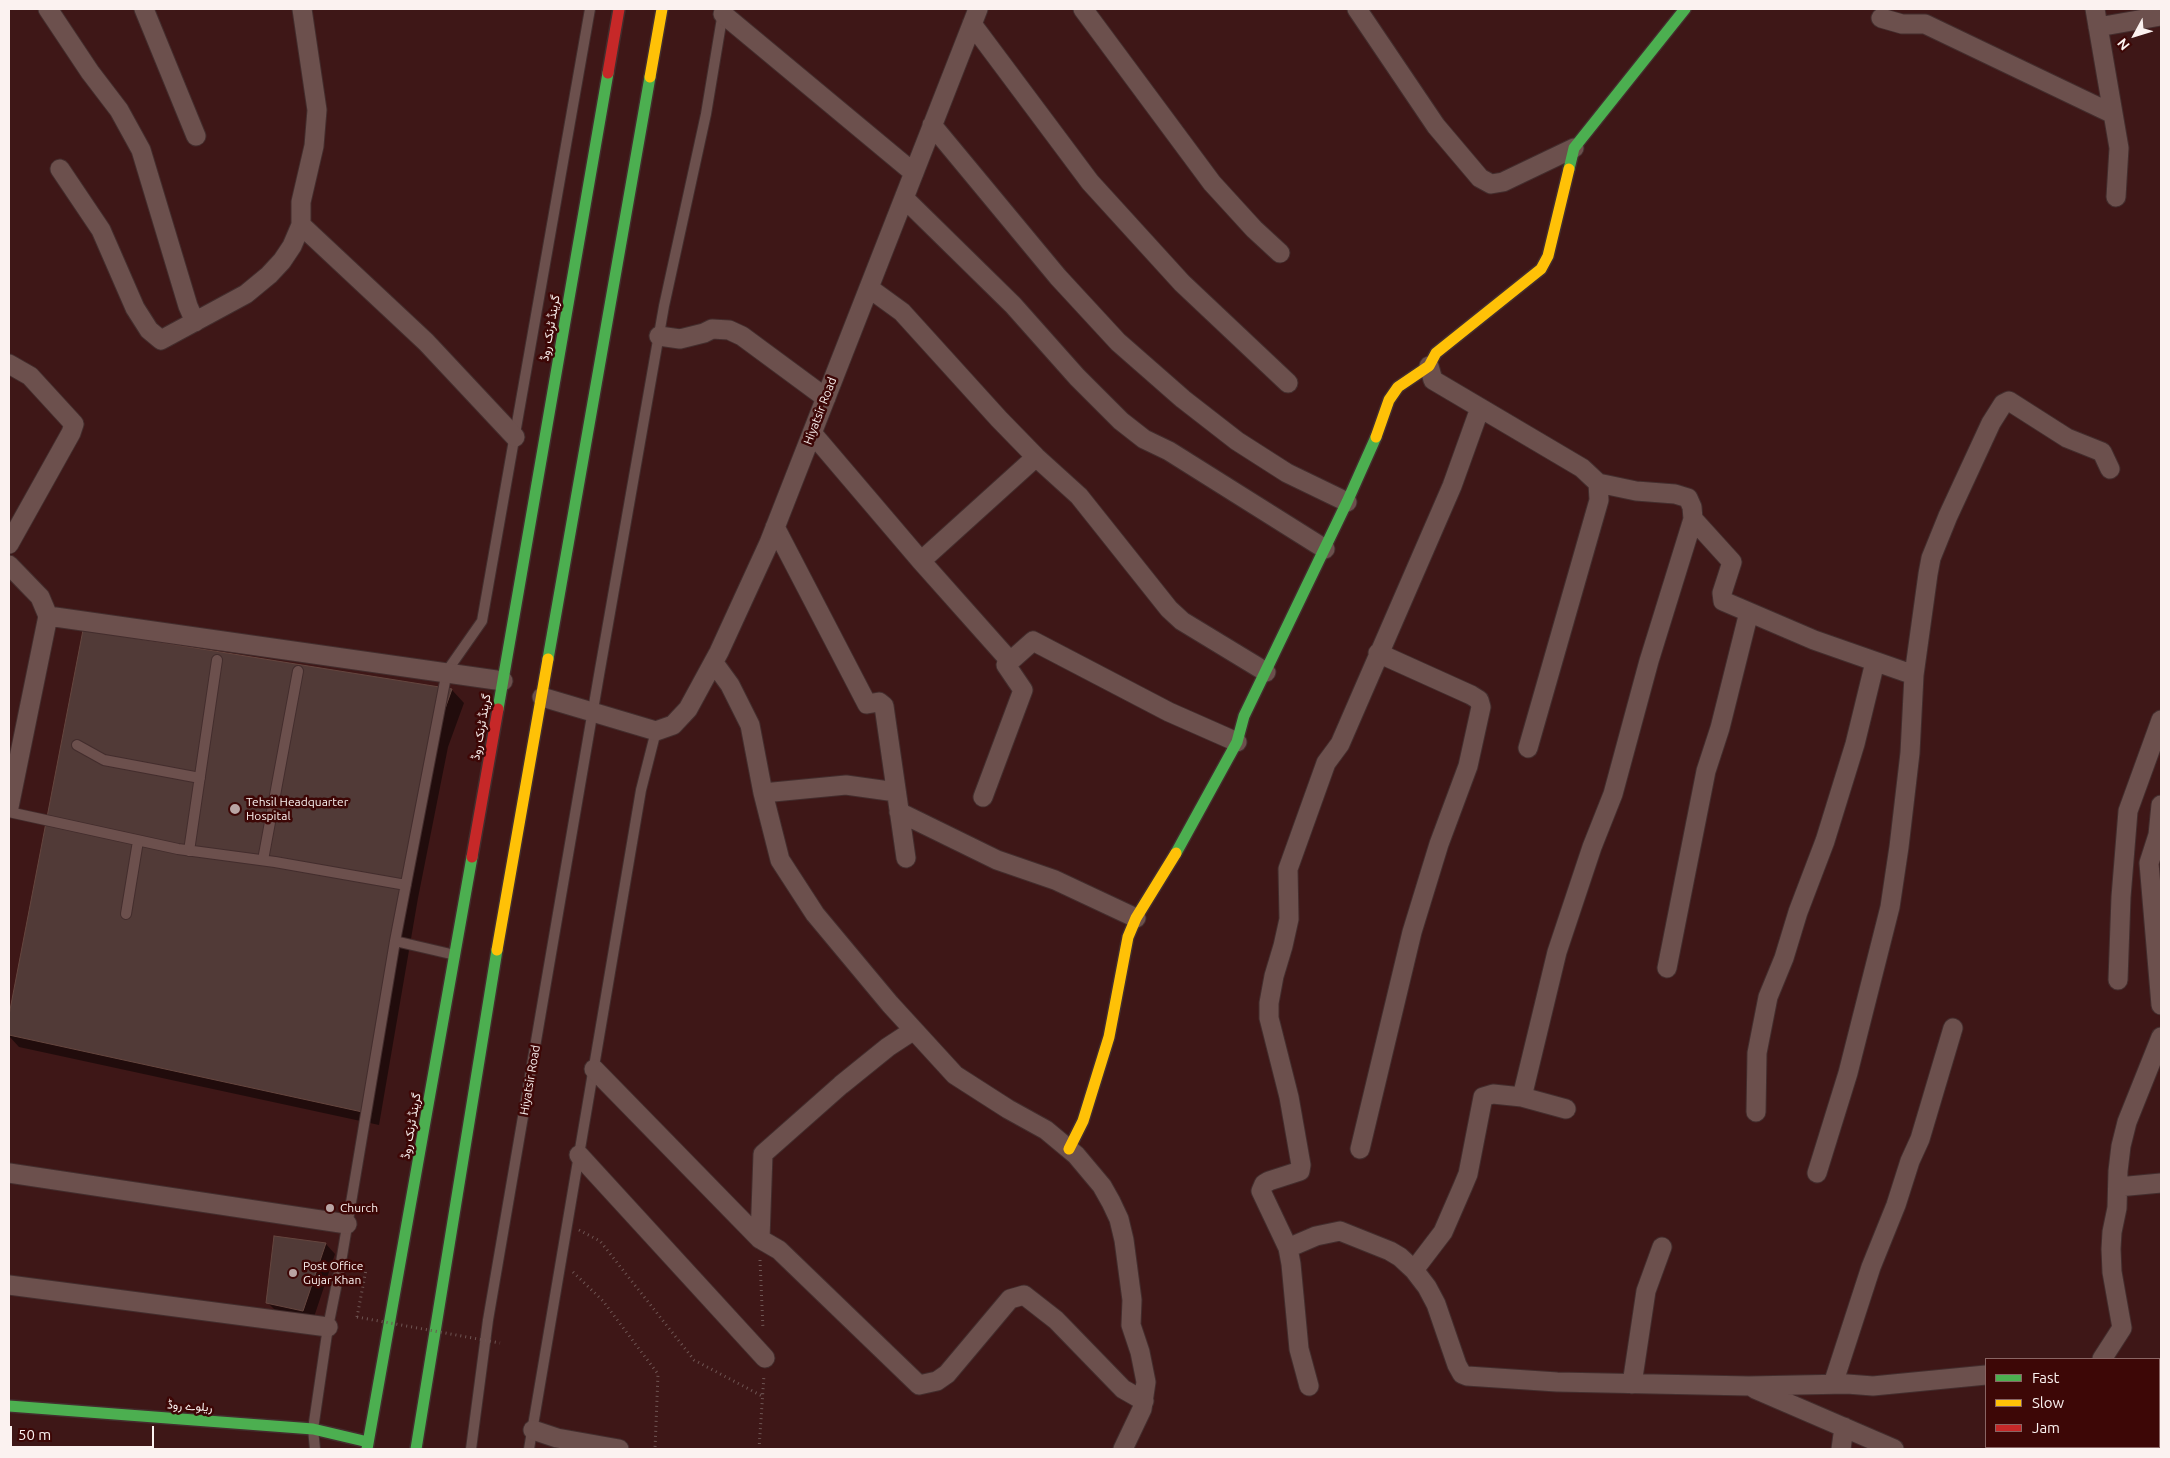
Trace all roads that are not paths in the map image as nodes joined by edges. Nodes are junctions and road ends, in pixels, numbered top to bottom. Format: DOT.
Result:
graph roads {
  1 [pos="48,9"];
  2 [pos="144,9"];
  3 [pos="302,9"];
  4 [pos="590,9"];
  5 [pos="619,9"];
  6 [pos="662,9"];
  7 [pos="1082,9"];
  8 [pos="1356,9"];
  9 [pos="1685,9"];
  10 [pos="723,11"];
  11 [pos="975,16"];
  12 [pos="2161,16"];
  13 [pos="1881,18"];
  14 [pos="2097,18"];
  15 [pos="2113,114"];
  16 [pos="932,125"];
  17 [pos="196,136"];
  18 [pos="1574,148"];
  19 [pos="60,169"];
  20 [pos="914,173"];
  21 [pos="904,198"];
  22 [pos="2116,198"];
  23 [pos="301,225"];
  24 [pos="1280,253"];
  25 [pos="869,288"];
  26 [pos="195,322"];
  27 [pos="659,336"];
  28 [pos="9,364"];
  29 [pos="1429,366"];
  30 [pos="1288,383"];
  31 [pos="826,398"];
  32 [pos="1480,408"];
  33 [pos="812,433"];
  34 [pos="515,437"];
  35 [pos="1036,457"];
  36 [pos="2110,469"];
  37 [pos="1598,482"];
  38 [pos="1347,502"];
  39 [pos="1693,519"];
  40 [pos="775,527"];
  41 [pos="9,544"];
  42 [pos="1324,549"];
  43 [pos="921,561"];
  44 [pos="9,565"];
  45 [pos="1749,612"];
  46 [pos="48,616"];
  47 [pos="1378,653"];
  48 [pos="217,660"];
  49 [pos="1010,661"];
  50 [pos="1875,662"];
  51 [pos="714,663"];
  52 [pos="298,671"];
  53 [pos="447,671"];
  54 [pos="1266,672"];
  55 [pos="1914,675"];
  56 [pos="503,681"];
  57 [pos="542,697"];
  58 [pos="593,712"];
  59 [pos="2161,720"];
  60 [pos="656,731"];
  61 [pos="16,733"];
  62 [pos="1237,742"];
  63 [pos="76,745"];
  64 [pos="1528,748"];
  65 [pos="200,778"];
  66 [pos="896,792"];
  67 [pos="762,793"];
  68 [pos="983,797"];
  69 [pos="2161,805"];
  70 [pos="9,807"];
  71 [pos="9,812"];
  72 [pos="899,812"];
  73 [pos="2160,836"];
  74 [pos="138,840"];
  75 [pos="189,851"];
  76 [pos="906,858"];
  77 [pos="263,860"];
  78 [pos="2137,862"];
  79 [pos="406,885"];
  80 [pos="126,914"];
  81 [pos="1136,918"];
  82 [pos="395,941"];
  83 [pos="455,955"];
  84 [pos="1667,968"];
  85 [pos="2118,980"];
  86 [pos="2161,1005"];
  87 [pos="1953,1028"];
  88 [pos="914,1030"];
  89 [pos="2161,1037"];
  90 [pos="2156,1063"];
  91 [pos="594,1069"];
  92 [pos="1522,1097"];
  93 [pos="1566,1109"];
  94 [pos="1756,1112"];
  95 [pos="1069,1149"];
  96 [pos="1360,1149"];
  97 [pos="579,1155"];
  98 [pos="9,1173"];
  99 [pos="1817,1173"];
  100 [pos="2161,1183"];
  101 [pos="2118,1188"];
  102 [pos="347,1224"];
  103 [pos="760,1239"];
  104 [pos="1662,1247"];
  105 [pos="1288,1248"];
  106 [pos="1414,1270"];
  107 [pos="9,1285"];
  108 [pos="328,1327"];
  109 [pos="764,1358"];
  110 [pos="2102,1358"];
  111 [pos="1985,1375"];
  112 [pos="1632,1384"];
  113 [pos="1833,1384"];
  114 [pos="1309,1386"];
  115 [pos="1748,1386"];
  116 [pos="1144,1401"];
  117 [pos="9,1406"];
  118 [pos="1844,1427"];
  119 [pos="313,1429"];
  120 [pos="533,1430"];
  121 [pos="368,1446"];
  122 [pos="315,1449"];
  123 [pos="416,1449"];
  124 [pos="471,1449"];
  125 [pos="529,1449"];
  126 [pos="619,1449"];
  127 [pos="1123,1449"];
  128 [pos="1840,1449"];
  129 [pos="1894,1449"];
  1 -- 26 [label="street"];
  2 -- 17 [label="street"];
  3 -- 23 [label="street"];
  4 -- 34 [label="lane"];
  5 -- 56 [label="main road, گرینڈ ٹرنک روڈ"];
  6 -- 57 [label="main road"];
  7 -- 24 [label="street"];
  8 -- 18 [label="street"];
  9 -- 18 [label="main road"];
  10 -- 20 [label="street"];
  10 -- 27 [label="lane, Hiyatsir Road"];
  11 -- 16 [label="street, Hiyatsir Road"];
  11 -- 30 [label="street"];
  12 -- 14 [label="street"];
  13 -- 15 [label="street"];
  14 -- 15 [label="street"];
  15 -- 22 [label="street"];
  16 -- 20 [label="street, Hiyatsir Road"];
  16 -- 38 [label="street"];
  18 -- 29 [label="main road"];
  19 -- 26 [label="street"];
  20 -- 21 [label="street, Hiyatsir Road"];
  21 -- 25 [label="street, Hiyatsir Road"];
  21 -- 42 [label="street"];
  23 -- 26 [label="street"];
  23 -- 34 [label="street"];
  25 -- 31 [label="street, Hiyatsir Road"];
  25 -- 35 [label="street"];
  27 -- 31 [label="street"];
  27 -- 58 [label="lane, Hiyatsir Road"];
  28 -- 41 [label="street"];
  29 -- 32 [label="street"];
  29 -- 38 [label="main road"];
  31 -- 33 [label="street, Hiyatsir Road"];
  32 -- 37 [label="street"];
  32 -- 47 [label="street"];
  33 -- 40 [label="street, Hiyatsir Road"];
  33 -- 43 [label="street"];
  34 -- 53 [label="lane"];
  35 -- 43 [label="street"];
  35 -- 54 [label="street"];
  36 -- 55 [label="street"];
  37 -- 39 [label="street"];
  37 -- 64 [label="street"];
  38 -- 42 [label="main road"];
  39 -- 45 [label="street"];
  39 -- 92 [label="street"];
  40 -- 51 [label="street, Hiyatsir Road"];
  40 -- 66 [label="street"];
  42 -- 54 [label="main road"];
  43 -- 49 [label="street"];
  44 -- 46 [label="street"];
  45 -- 50 [label="street"];
  45 -- 84 [label="street"];
  46 -- 53 [label="street"];
  46 -- 61 [label="street"];
  47 -- 96 [label="street"];
  47 -- 105 [label="street"];
  48 -- 65 [label="lane"];
  49 -- 62 [label="street"];
  49 -- 68 [label="street"];
  50 -- 55 [label="street"];
  50 -- 94 [label="street"];
  51 -- 60 [label="street, Hiyatsir Road"];
  51 -- 67 [label="street"];
  52 -- 77 [label="lane"];
  53 -- 56 [label="street"];
  53 -- 79 [label="lane"];
  54 -- 62 [label="main road"];
  55 -- 99 [label="street"];
  56 -- 83 [label="main road, گرینڈ ٹرنک روڈ"];
  57 -- 58 [label="street"];
  57 -- 123 [label="main road"];
  58 -- 60 [label="street"];
  58 -- 124 [label="lane, Hiyatsir Road"];
  59 -- 78 [label="street"];
  60 -- 91 [label="lane"];
  61 -- 70 [label="street"];
  62 -- 81 [label="main road"];
  63 -- 65 [label="lane"];
  65 -- 75 [label="lane"];
  66 -- 67 [label="street"];
  66 -- 72 [label="street"];
  67 -- 88 [label="street"];
  69 -- 73 [label="street"];
  71 -- 74 [label="lane"];
  72 -- 76 [label="street"];
  72 -- 81 [label="street"];
  73 -- 78 [label="street"];
  74 -- 75 [label="lane"];
  74 -- 80 [label="lane"];
  75 -- 77 [label="lane"];
  77 -- 79 [label="lane"];
  78 -- 85 [label="street"];
  78 -- 86 [label="street"];
  79 -- 82 [label="lane"];
  81 -- 95 [label="main road"];
  82 -- 83 [label="lane"];
  82 -- 102 [label="lane"];
  83 -- 121 [label="main road, گرینڈ ٹرنک روڈ"];
  87 -- 113 [label="street"];
  88 -- 95 [label="street"];
  88 -- 103 [label="street"];
  89 -- 90 [label="street"];
  90 -- 101 [label="street"];
  91 -- 97 [label="lane"];
  91 -- 103 [label="street"];
  92 -- 93 [label="street"];
  92 -- 106 [label="street"];
  95 -- 116 [label="street"];
  97 -- 109 [label="street"];
  97 -- 120 [label="lane"];
  98 -- 102 [label="street"];
  100 -- 101 [label="street"];
  101 -- 110 [label="street"];
  102 -- 108 [label="lane"];
  103 -- 116 [label="street"];
  104 -- 112 [label="street"];
  105 -- 106 [label="street"];
  105 -- 114 [label="street"];
  106 -- 112 [label="street"];
  107 -- 108 [label="street"];
  108 -- 119 [label="lane"];
  111 -- 113 [label="street"];
  112 -- 115 [label="street"];
  113 -- 115 [label="street"];
  115 -- 118 [label="street"];
  116 -- 127 [label="street"];
  117 -- 119 [label="main road, ریلوے روڈ"];
  118 -- 128 [label="street"];
  118 -- 129 [label="street"];
  119 -- 121 [label="main road, ریلوے روڈ"];
  119 -- 122 [label="lane"];
  120 -- 125 [label="lane"];
  120 -- 126 [label="street"];
}
